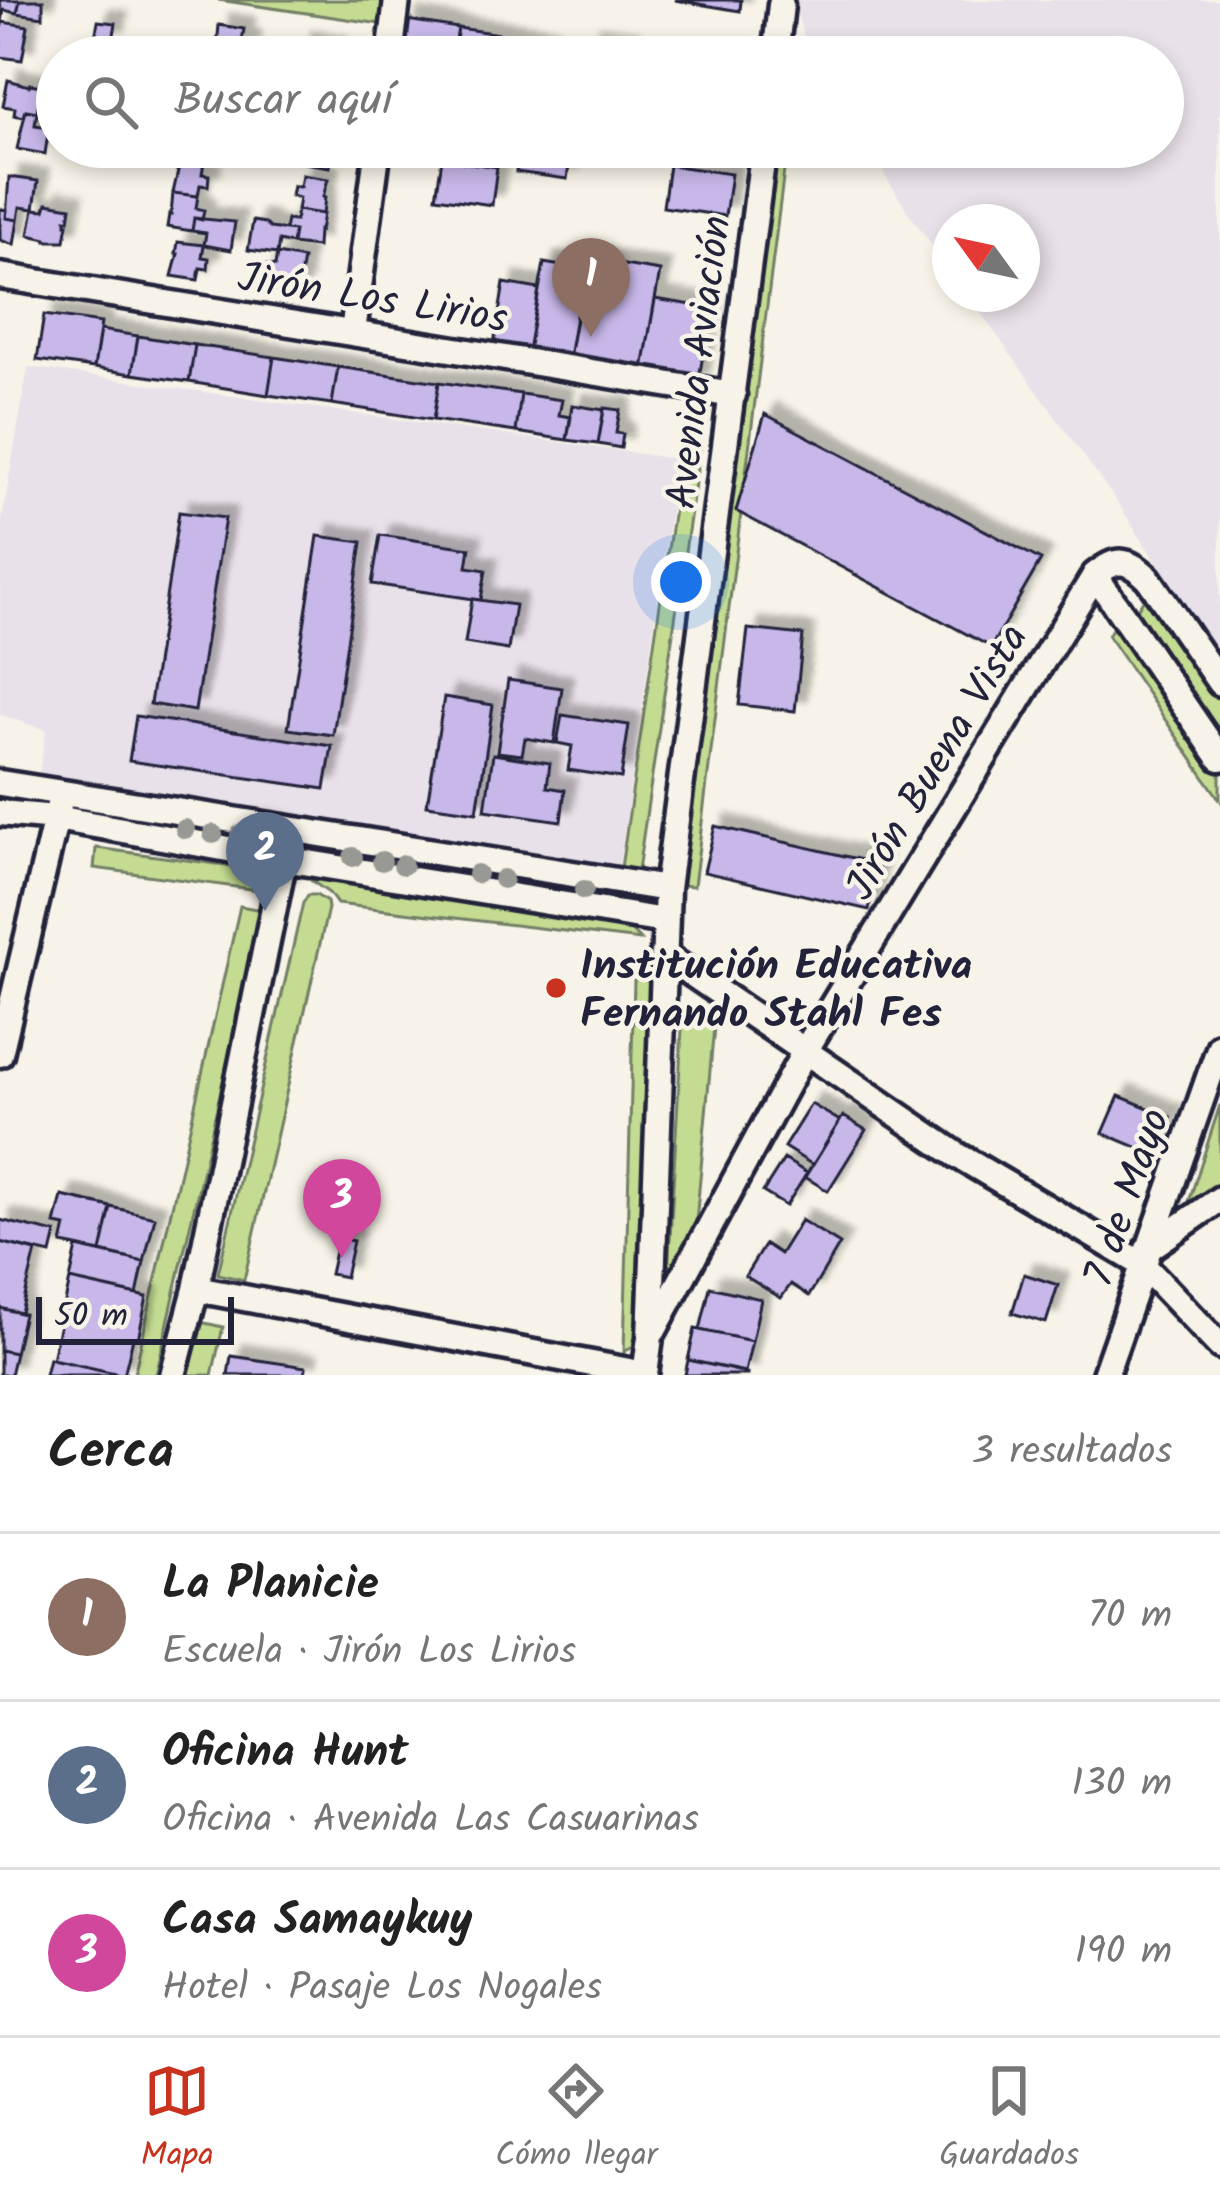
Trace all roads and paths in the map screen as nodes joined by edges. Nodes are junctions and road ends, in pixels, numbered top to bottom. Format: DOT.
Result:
graph roads {
  1 [pos="397,0"];
  2 [pos="781,5"];
  3 [pos="393,36"];
  4 [pos="777,36"];
  5 [pos="375,168"];
  6 [pos="761,168"];
  7 [pos="0,276"];
  8 [pos="353,332"];
  9 [pos="733,395"];
  10 [pos="1095,575"];
  11 [pos="1220,683"];
  12 [pos="1220,758"];
  13 [pos="0,783"];
  14 [pos="58,806"];
  15 [pos="0,813"];
  16 [pos="289,829"];
  17 [pos="284,859"];
  18 [pos="667,890"];
  19 [pos="664,921"];
  20 [pos="663,954"];
  21 [pos="1220,1046"];
  22 [pos="806,1051"];
  23 [pos="0,1054"];
  24 [pos="1220,1199"];
  25 [pos="1145,1257"];
  26 [pos="196,1288"];
  27 [pos="650,1337"];
  28 [pos="1220,1346"];
  29 [pos="645,1374"];
  30 [pos="173,1375"];
  31 [pos="1105,1375"];
  1 -- 3 [label="street"];
  2 -- 4 [label="street"];
  5 -- 8 [label="street"];
  6 -- 9 [label="street, Avenida Aviación"];
  7 -- 8 [label="street, Jirón Los Lirios"];
  8 -- 9 [label="street, Jirón Los Lirios"];
  9 -- 18 [label="street, Avenida Aviación"];
  10 -- 11 [label="street"];
  10 -- 12 [label="street"];
  10 -- 22 [label="street, Jirón Buena Vista"];
  13 -- 14 [label="street"];
  14 -- 15 [label="street"];
  14 -- 16 [label="street"];
  14 -- 17 [label="street"];
  14 -- 23 [label="street"];
  16 -- 17 [label="street"];
  16 -- 18 [label="street"];
  17 -- 19 [label="street"];
  17 -- 26 [label="street"];
  18 -- 19 [label="street, Avenida Aviación"];
  19 -- 20 [label="street, Avenida Aviación"];
  20 -- 22 [label="street"];
  20 -- 27 [label="street, Avenida Aviación"];
  21 -- 25 [label="street, 7 de Mayo"];
  22 -- 25 [label="street"];
  22 -- 27 [label="street, Jirón Buena Vista"];
  24 -- 25 [label="street"];
  25 -- 28 [label="street"];
  25 -- 31 [label="street, 7 de Mayo"];
  26 -- 29 [label="street"];
  26 -- 30 [label="street"];
  27 -- 29 [label="street, Avenida Aviación"];
}
